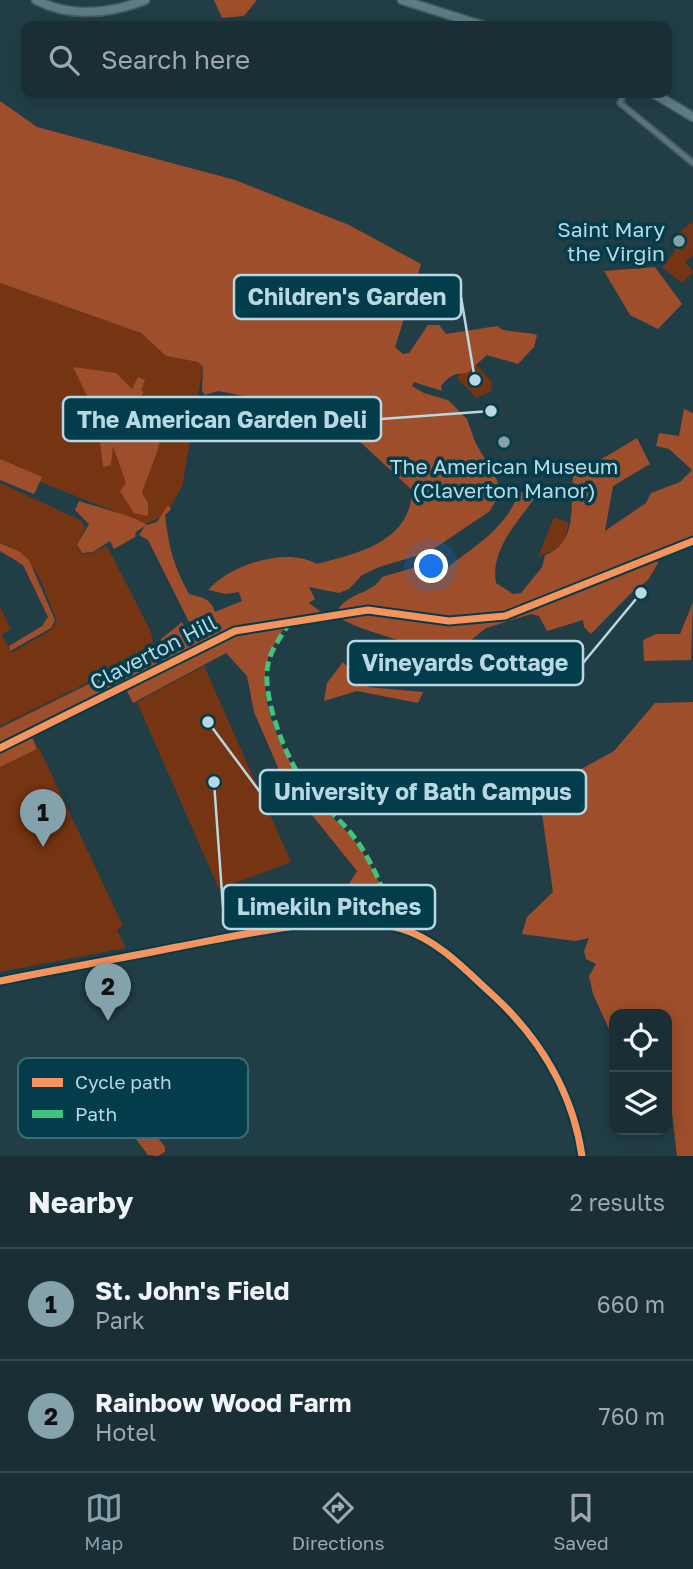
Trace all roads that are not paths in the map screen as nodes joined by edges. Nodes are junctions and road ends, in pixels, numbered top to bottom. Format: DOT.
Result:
graph roads {
  1 [pos="36,0"];
  2 [pos="145,0"];
  3 [pos="401,0"];
  4 [pos="468,21"];
  5 [pos="622,98"];
  6 [pos="661,98"];
  7 [pos="693,117"];
  8 [pos="693,163"];
  9 [pos="693,541"];
  10 [pos="0,748"];
  11 [pos="0,981"];
  12 [pos="582,1156"];
  1 -- 2 [label="highway"];
  3 -- 4 [label="highway"];
  5 -- 8 [label="street"];
  6 -- 7 [label="highway"];
  9 -- 10 [label="street, Claverton Hill"];
  11 -- 12 [label="street"];
}
